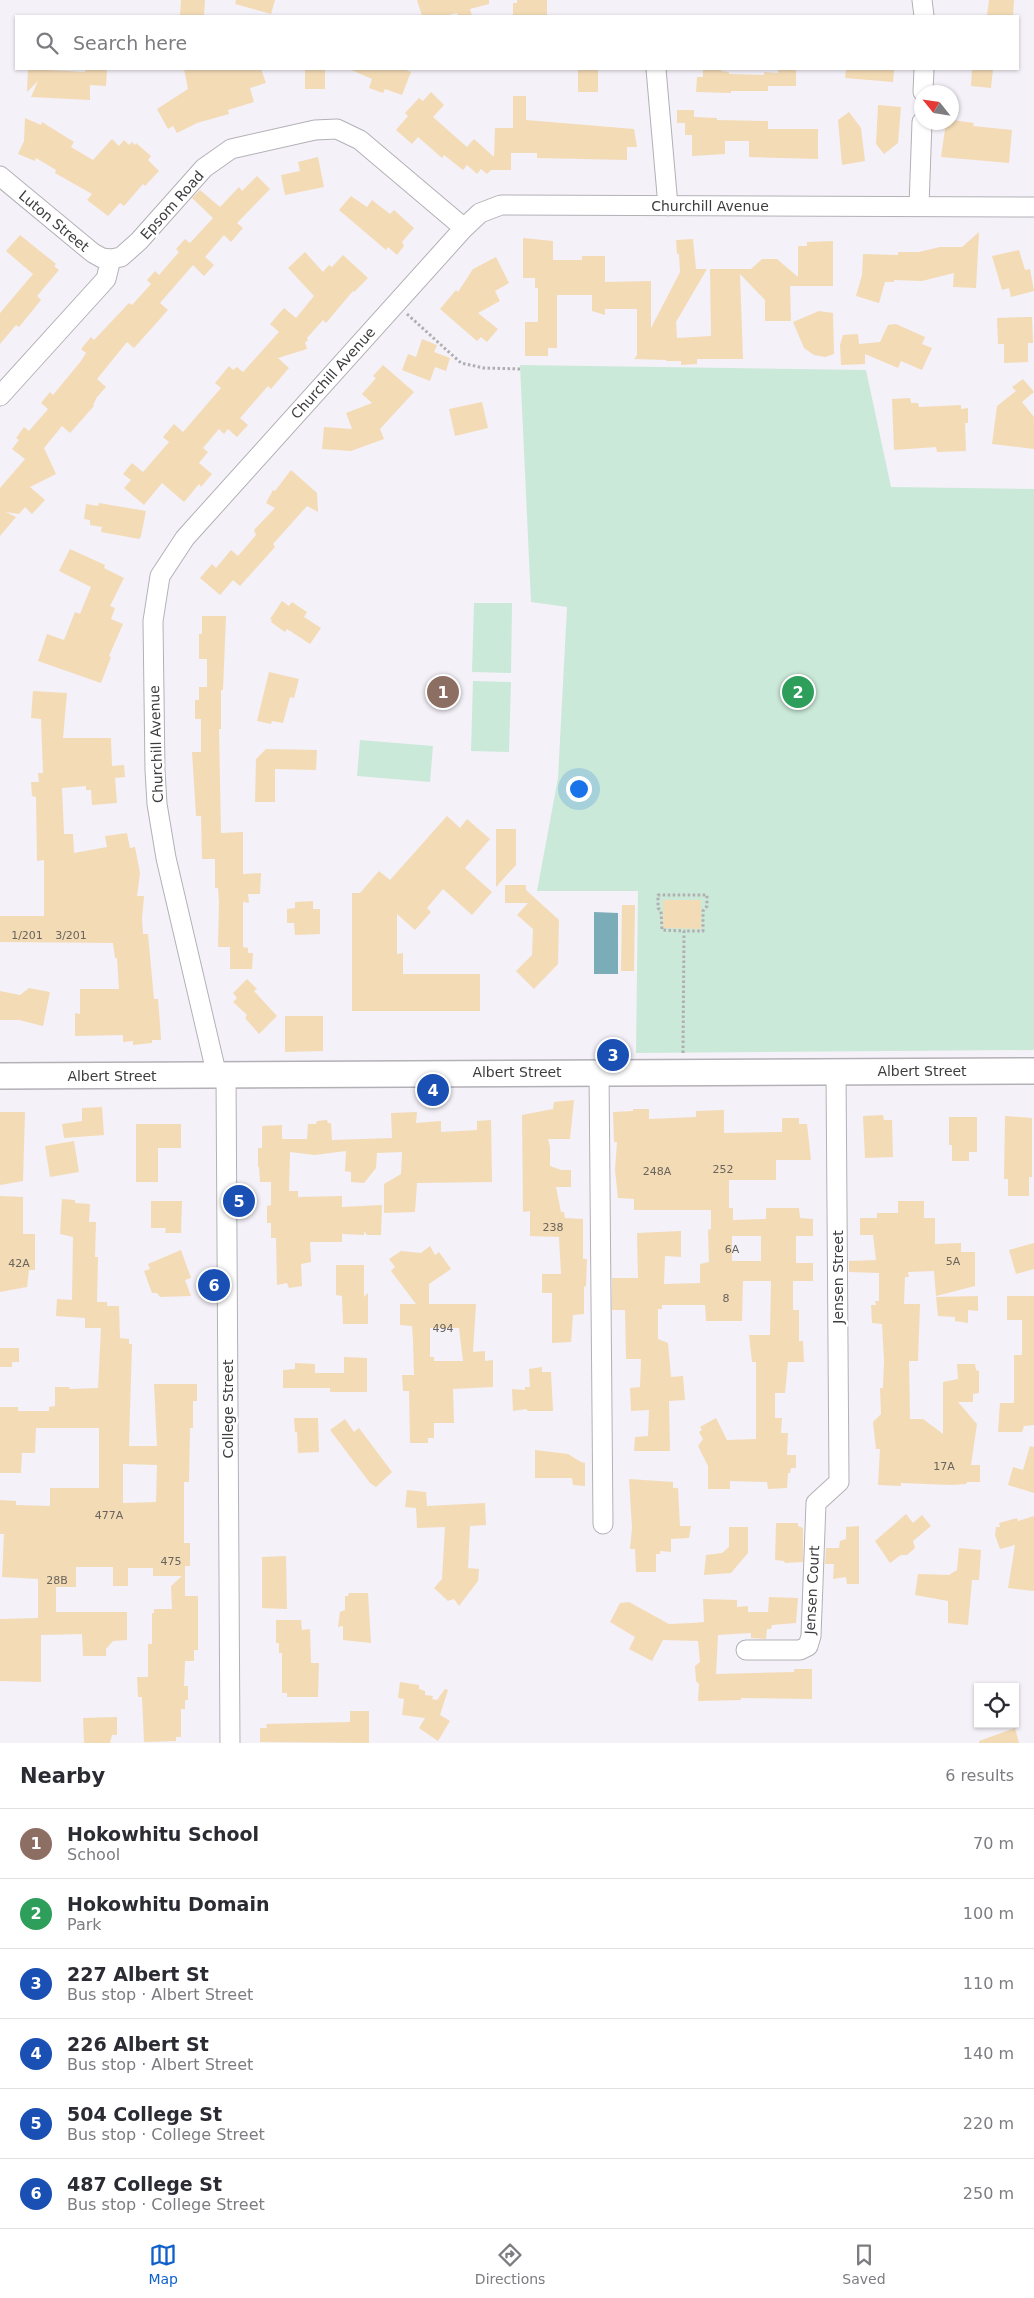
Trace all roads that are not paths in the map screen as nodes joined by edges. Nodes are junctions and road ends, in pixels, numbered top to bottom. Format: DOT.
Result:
graph roads {
  1 [pos="922,0"];
  2 [pos="924,15"];
  3 [pos="656,70"];
  4 [pos="924,70"];
  5 [pos="923,85"];
  6 [pos="922,130"];
  7 [pos="0,176"];
  8 [pos="668,206"];
  9 [pos="919,206"];
  10 [pos="1034,208"];
  11 [pos="464,228"];
  12 [pos="111,259"];
  13 [pos="0,396"];
  14 [pos="836,1071"];
  15 [pos="1034,1071"];
  16 [pos="599,1072"];
  17 [pos="0,1076"];
  18 [pos="222,1076"];
  19 [pos="838,1482"];
  20 [pos="603,1524"];
  21 [pos="746,1650"];
  22 [pos="230,1743"];
  1 -- 2 [label="street"];
  3 -- 8 [label="street"];
  4 -- 5 [label="street"];
  6 -- 9 [label="street"];
  7 -- 12 [label="street, Luton Street"];
  8 -- 9 [label="street, Churchill Avenue"];
  8 -- 11 [label="street, Churchill Avenue"];
  9 -- 10 [label="street, Churchill Avenue"];
  11 -- 12 [label="street, Epsom Road"];
  11 -- 18 [label="street, Churchill Avenue"];
  12 -- 13 [label="street"];
  14 -- 15 [label="main road, Albert Street"];
  14 -- 16 [label="main road, Albert Street"];
  14 -- 19 [label="street, Jensen Street"];
  16 -- 18 [label="main road, Albert Street"];
  16 -- 20 [label="street"];
  17 -- 18 [label="main road, Albert Street"];
  18 -- 22 [label="street, College Street"];
  19 -- 21 [label="street, Jensen Court"];
}
